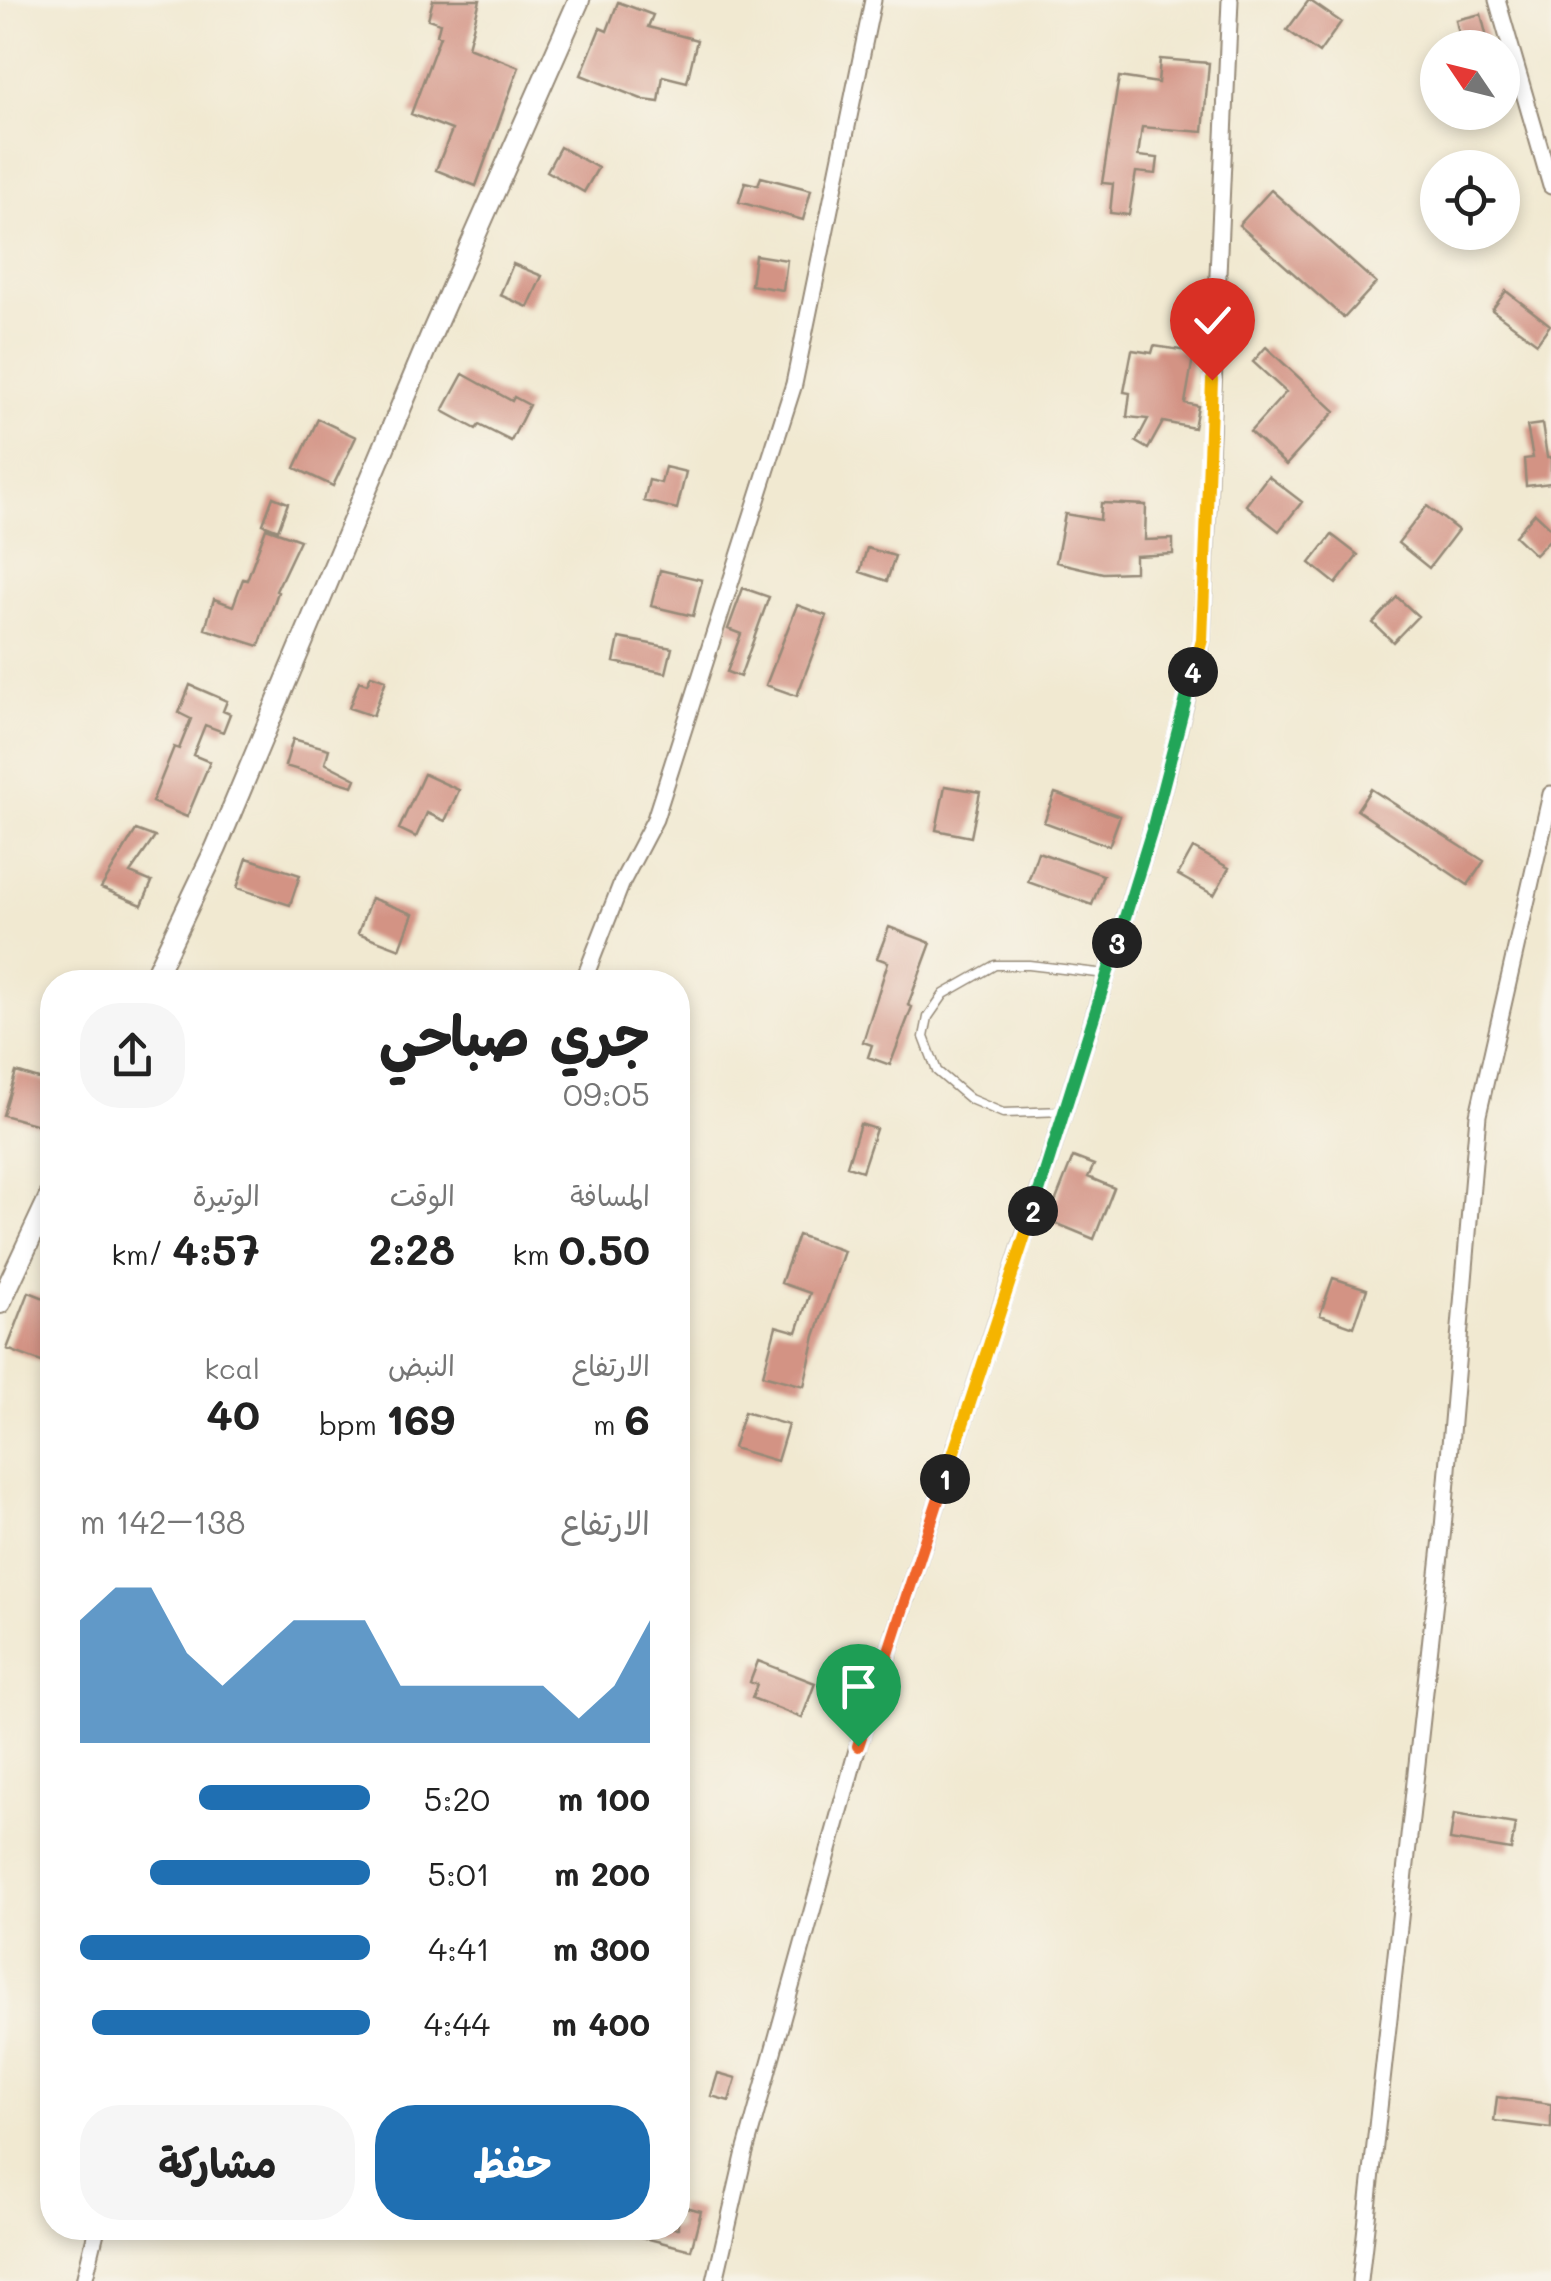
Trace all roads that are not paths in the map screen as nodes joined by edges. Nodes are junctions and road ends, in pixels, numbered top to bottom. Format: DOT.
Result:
graph roads {
  1 [pos="579,0"];
  2 [pos="873,0"];
  3 [pos="1230,0"];
  4 [pos="1497,0"];
  5 [pos="1551,186"];
  6 [pos="1551,794"];
  7 [pos="158,970"];
  8 [pos="588,970"];
  9 [pos="1107,974"];
  10 [pos="1064,1111"];
  11 [pos="40,1217"];
  12 [pos="0,1302"];
  13 [pos="93,2240"];
  14 [pos="84,2281"];
  15 [pos="715,2281"];
  16 [pos="1360,2281"];
  1 -- 7 [label="street"];
  2 -- 8 [label="street"];
  3 -- 9 [label="street"];
  4 -- 5 [label="street"];
  6 -- 16 [label="street"];
  9 -- 10 [label="street"];
  9 -- 10 [label="lane"];
  10 -- 15 [label="street"];
  11 -- 12 [label="street"];
  13 -- 14 [label="street"];
}
